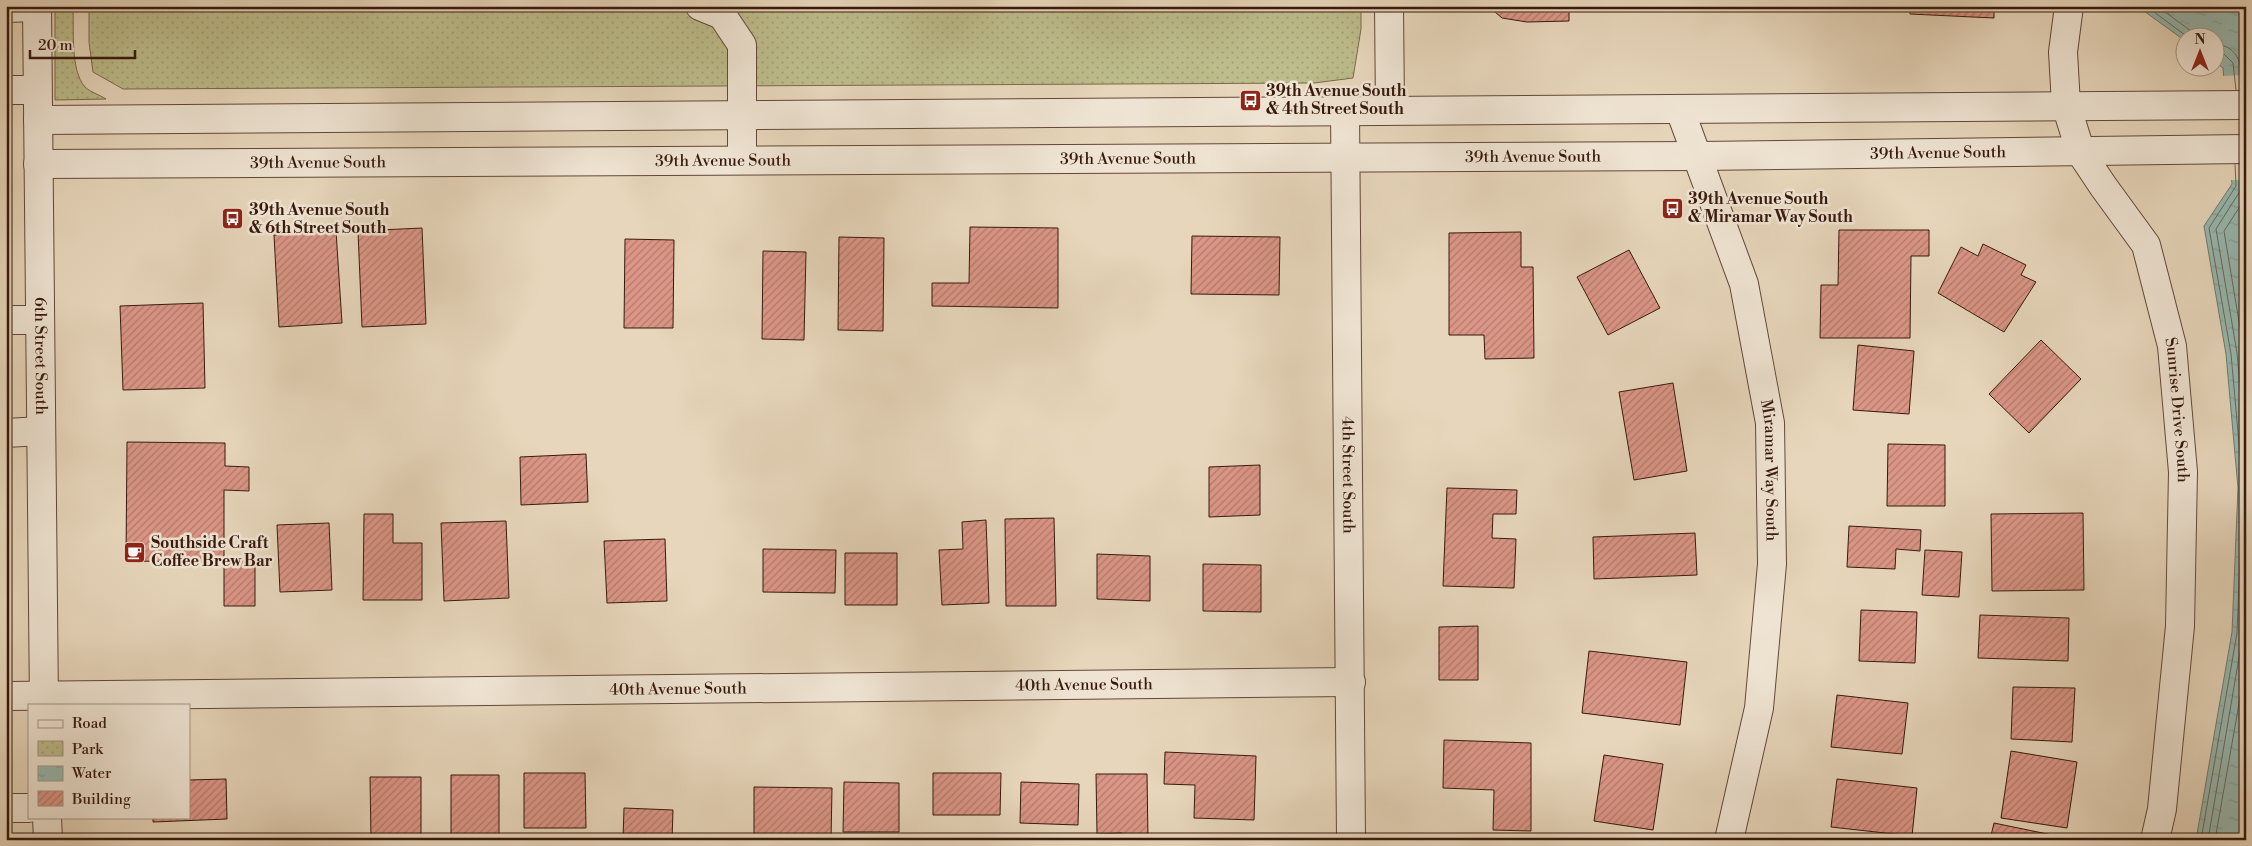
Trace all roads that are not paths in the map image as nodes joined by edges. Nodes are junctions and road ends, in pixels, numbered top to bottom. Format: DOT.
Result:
graph roads {
  1 [pos="700,6"];
  2 [pos="1389,6"];
  3 [pos="2069,6"];
  4 [pos="37,7"];
  5 [pos="6,8"];
  6 [pos="6,90"];
  7 [pos="37,90"];
  8 [pos="2246,105"];
  9 [pos="2066,106"];
  10 [pos="1345,110"];
  11 [pos="1390,110"];
  12 [pos="1680,110"];
  13 [pos="742,115"];
  14 [pos="38,120"];
  15 [pos="2233,149"];
  16 [pos="2081,153"];
  17 [pos="1699,156"];
  18 [pos="1345,157"];
  19 [pos="742,160"];
  20 [pos="38,164"];
  21 [pos="6,320"];
  22 [pos="40,320"];
  23 [pos="41,431"];
  24 [pos="6,433"];
  25 [pos="1351,682"];
  26 [pos="6,696"];
  27 [pos="44,700"];
  28 [pos="6,808"];
  29 [pos="28,808"];
  30 [pos="47,818"];
  31 [pos="48,840"];
  32 [pos="1351,840"];
  33 [pos="1729,840"];
  34 [pos="2155,840"];
  1 -- 13 [label="street"];
  2 -- 11 [label="street"];
  3 -- 9 [label="street, Sunrise Drive South"];
  4 -- 5 [label="street"];
  4 -- 7 [label="street, 6th Street South"];
  6 -- 7 [label="street"];
  7 -- 14 [label="street, 6th Street South"];
  8 -- 9 [label="street"];
  9 -- 12 [label="street"];
  9 -- 16 [label="street, Sunrise Drive South"];
  10 -- 11 [label="street"];
  10 -- 13 [label="street"];
  10 -- 18 [label="street, 4th Street South"];
  11 -- 12 [label="street"];
  12 -- 17 [label="street, Miramar Way South"];
  13 -- 14 [label="street"];
  13 -- 19 [label="street"];
  14 -- 20 [label="street, 6th Street South"];
  15 -- 16 [label="street, 39th Avenue South"];
  16 -- 17 [label="street, 39th Avenue South"];
  16 -- 34 [label="street, Sunrise Drive South"];
  17 -- 18 [label="street, 39th Avenue South"];
  17 -- 33 [label="street, Miramar Way South"];
  18 -- 19 [label="street, 39th Avenue South"];
  18 -- 25 [label="street, 4th Street South"];
  19 -- 20 [label="street, 39th Avenue South"];
  20 -- 22 [label="street, 6th Street South"];
  21 -- 22 [label="street"];
  22 -- 23 [label="street, 6th Street South"];
  23 -- 24 [label="street"];
  23 -- 27 [label="street, 6th Street South"];
  25 -- 27 [label="street, 40th Avenue South"];
  25 -- 32 [label="street, 4th Street South"];
  26 -- 27 [label="street, 40th Avenue South"];
  28 -- 29 [label="street"];
  30 -- 31 [label="street"];
}
